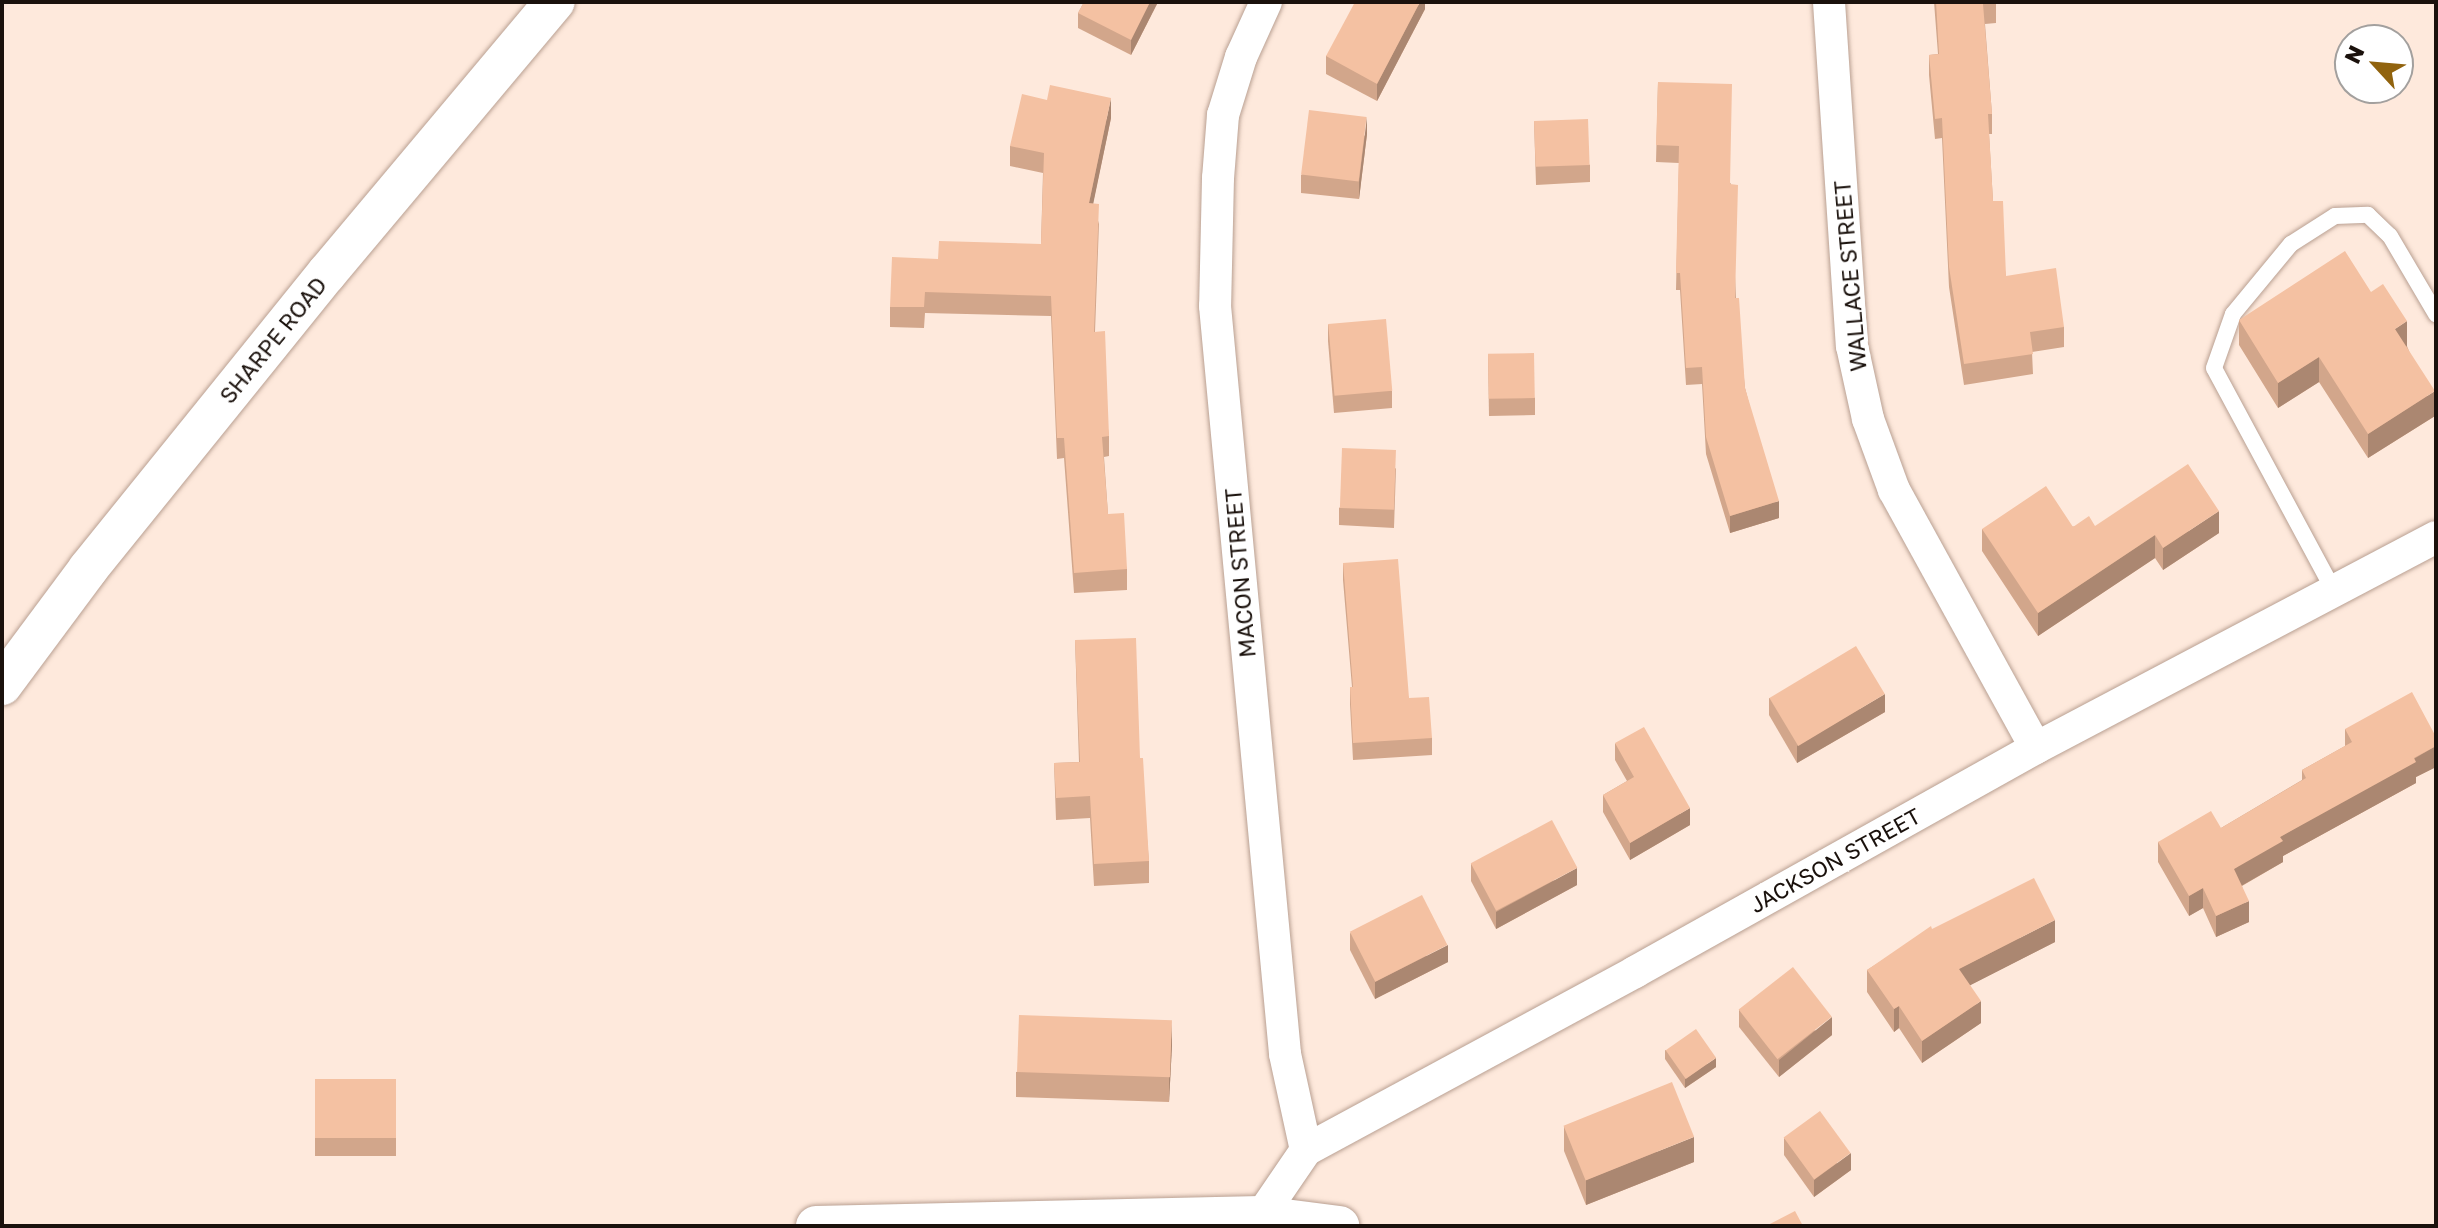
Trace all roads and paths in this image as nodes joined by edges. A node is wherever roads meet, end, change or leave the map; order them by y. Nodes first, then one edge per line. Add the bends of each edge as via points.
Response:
1 (554, 2) edge
2 (1266, 2) edge
3 (1829, 2) edge
4 (2436, 314) edge
5 (2436, 537) edge
6 (2334, 591) junction
7 (2, 685) edge
8 (2036, 748) junction
9 (1306, 1150) junction
10 (1261, 1216) junction
11 (816, 1226) edge
12 (1339, 1226) edge

1 - 7 street, SHARPE ROAD via 287,322
2 - 9 street, MACON STREET via 1223,115 1215,306 1285,1054
3 - 8 street, WALLACE STREET via 1852,346 1868,419 1894,490
4 - 6 lane via 2390,236 2368,215 2335,216 2291,244 2233,314 2214,368
5 - 6 street, JACKSON STREET
6 - 8 street, JACKSON STREET
8 - 9 street, JACKSON STREET
9 - 10 street, JACKSON STREET
10 - 11 street
10 - 12 street

